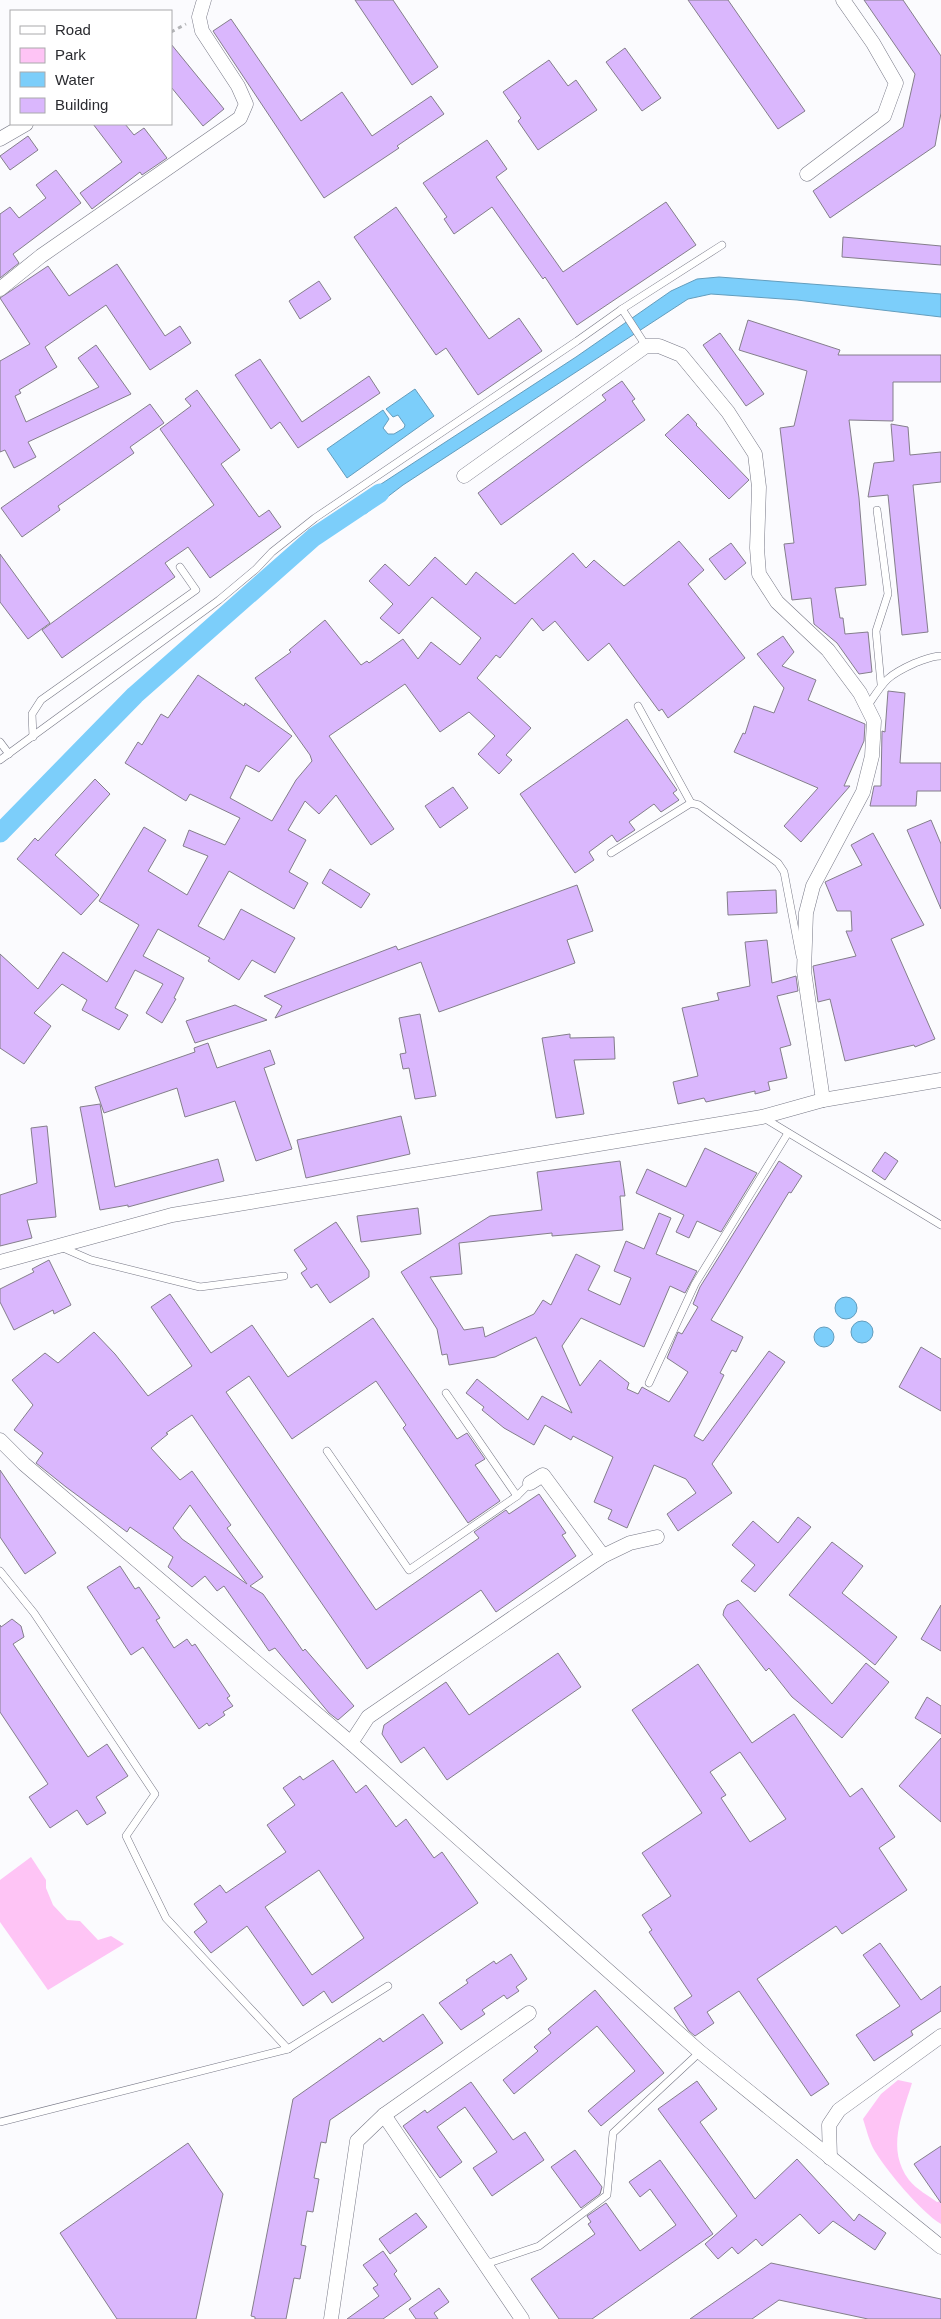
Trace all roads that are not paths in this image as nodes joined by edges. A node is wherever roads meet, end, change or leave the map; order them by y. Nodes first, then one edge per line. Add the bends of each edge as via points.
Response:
1 (204, 0) edge
2 (843, 0) edge
3 (24, 125) edge
4 (0, 139) edge
5 (807, 174) dead end
6 (722, 245) dead end
7 (0, 289) edge
8 (622, 309) junction
9 (643, 340) junction
10 (464, 476) dead end
11 (877, 510) dead end
12 (180, 566) dead end
13 (941, 650) edge
14 (932, 656) junction
15 (941, 656) edge
16 (881, 684) junction
17 (638, 706) dead end
18 (866, 707) junction
19 (34, 736) junction
20 (0, 742) edge
21 (9, 754) junction
22 (0, 760) edge
23 (691, 803) junction
24 (611, 853) dead end
25 (804, 971) junction
26 (941, 1080) edge
27 (824, 1100) junction
28 (762, 1117) junction
29 (788, 1133) junction
30 (941, 1225) edge
31 (56, 1245) junction
32 (0, 1262) edge
33 (284, 1276) dead end
34 (648, 1383) dead end
35 (446, 1393) dead end
36 (0, 1440) edge
37 (327, 1452) dead end
38 (530, 1483) joint
39 (517, 1496) junction
40 (657, 1537) dead end
41 (602, 1556) junction
42 (0, 1571) edge
43 (352, 1743) junction
44 (388, 1986) dead end
45 (529, 2013) dead end
46 (941, 2036) edge
47 (288, 2049) junction
48 (700, 2052) junction
49 (384, 2115) junction
50 (0, 2122) edge
51 (830, 2158) junction
52 (941, 2247) edge
53 (484, 2262) junction
54 (331, 2319) edge
55 (522, 2319) edge

1 - 7 street via 199,17 202,32 238,86 246,104 240,118 41,256
2 - 5 street via 896,83 884,116
3 - 4 street
6 - 8 lane
8 - 9 lane
8 - 19 lane via 315,518 219,600
9 - 10 street
9 - 18 street via 681,355 728,412 755,454 760,487 759,574 777,602 828,650
11 - 16 lane via 888,594 876,631
12 - 19 lane via 196,590 41,700 32,714
13 - 14 lane
14 - 15 lane
14 - 16 lane via 893,673
16 - 18 lane
17 - 23 lane
18 - 25 street via 874,721 872,756 863,792 813,886 806,913
19 - 21 lane
20 - 21 lane
21 - 22 lane
23 - 24 lane
23 - 25 lane via 778,863 784,872
25 - 27 street
26 - 27 street
27 - 28 street
28 - 29 lane
28 - 31 street via 172,1215
29 - 30 lane
29 - 34 lane via 695,1284
31 - 32 street
31 - 33 lane via 91,1260 200,1287
35 - 39 lane
36 - 43 street via 24,1464
37 - 39 lane via 409,1570
38 - 39 lane
38 - 41 street via 543,1475
40 - 41 street via 630,1543
41 - 43 street via 368,1717
42 - 47 lane via 34,1613 155,1794 126,1836 166,1918
43 - 48 street
44 - 47 lane
45 - 49 street
46 - 51 street via 839,2110 829,2125
47 - 50 lane
48 - 51 street
48 - 53 lane via 613,2133 607,2195 539,2246
49 - 53 street
49 - 54 street via 357,2141
51 - 52 street
53 - 55 street

